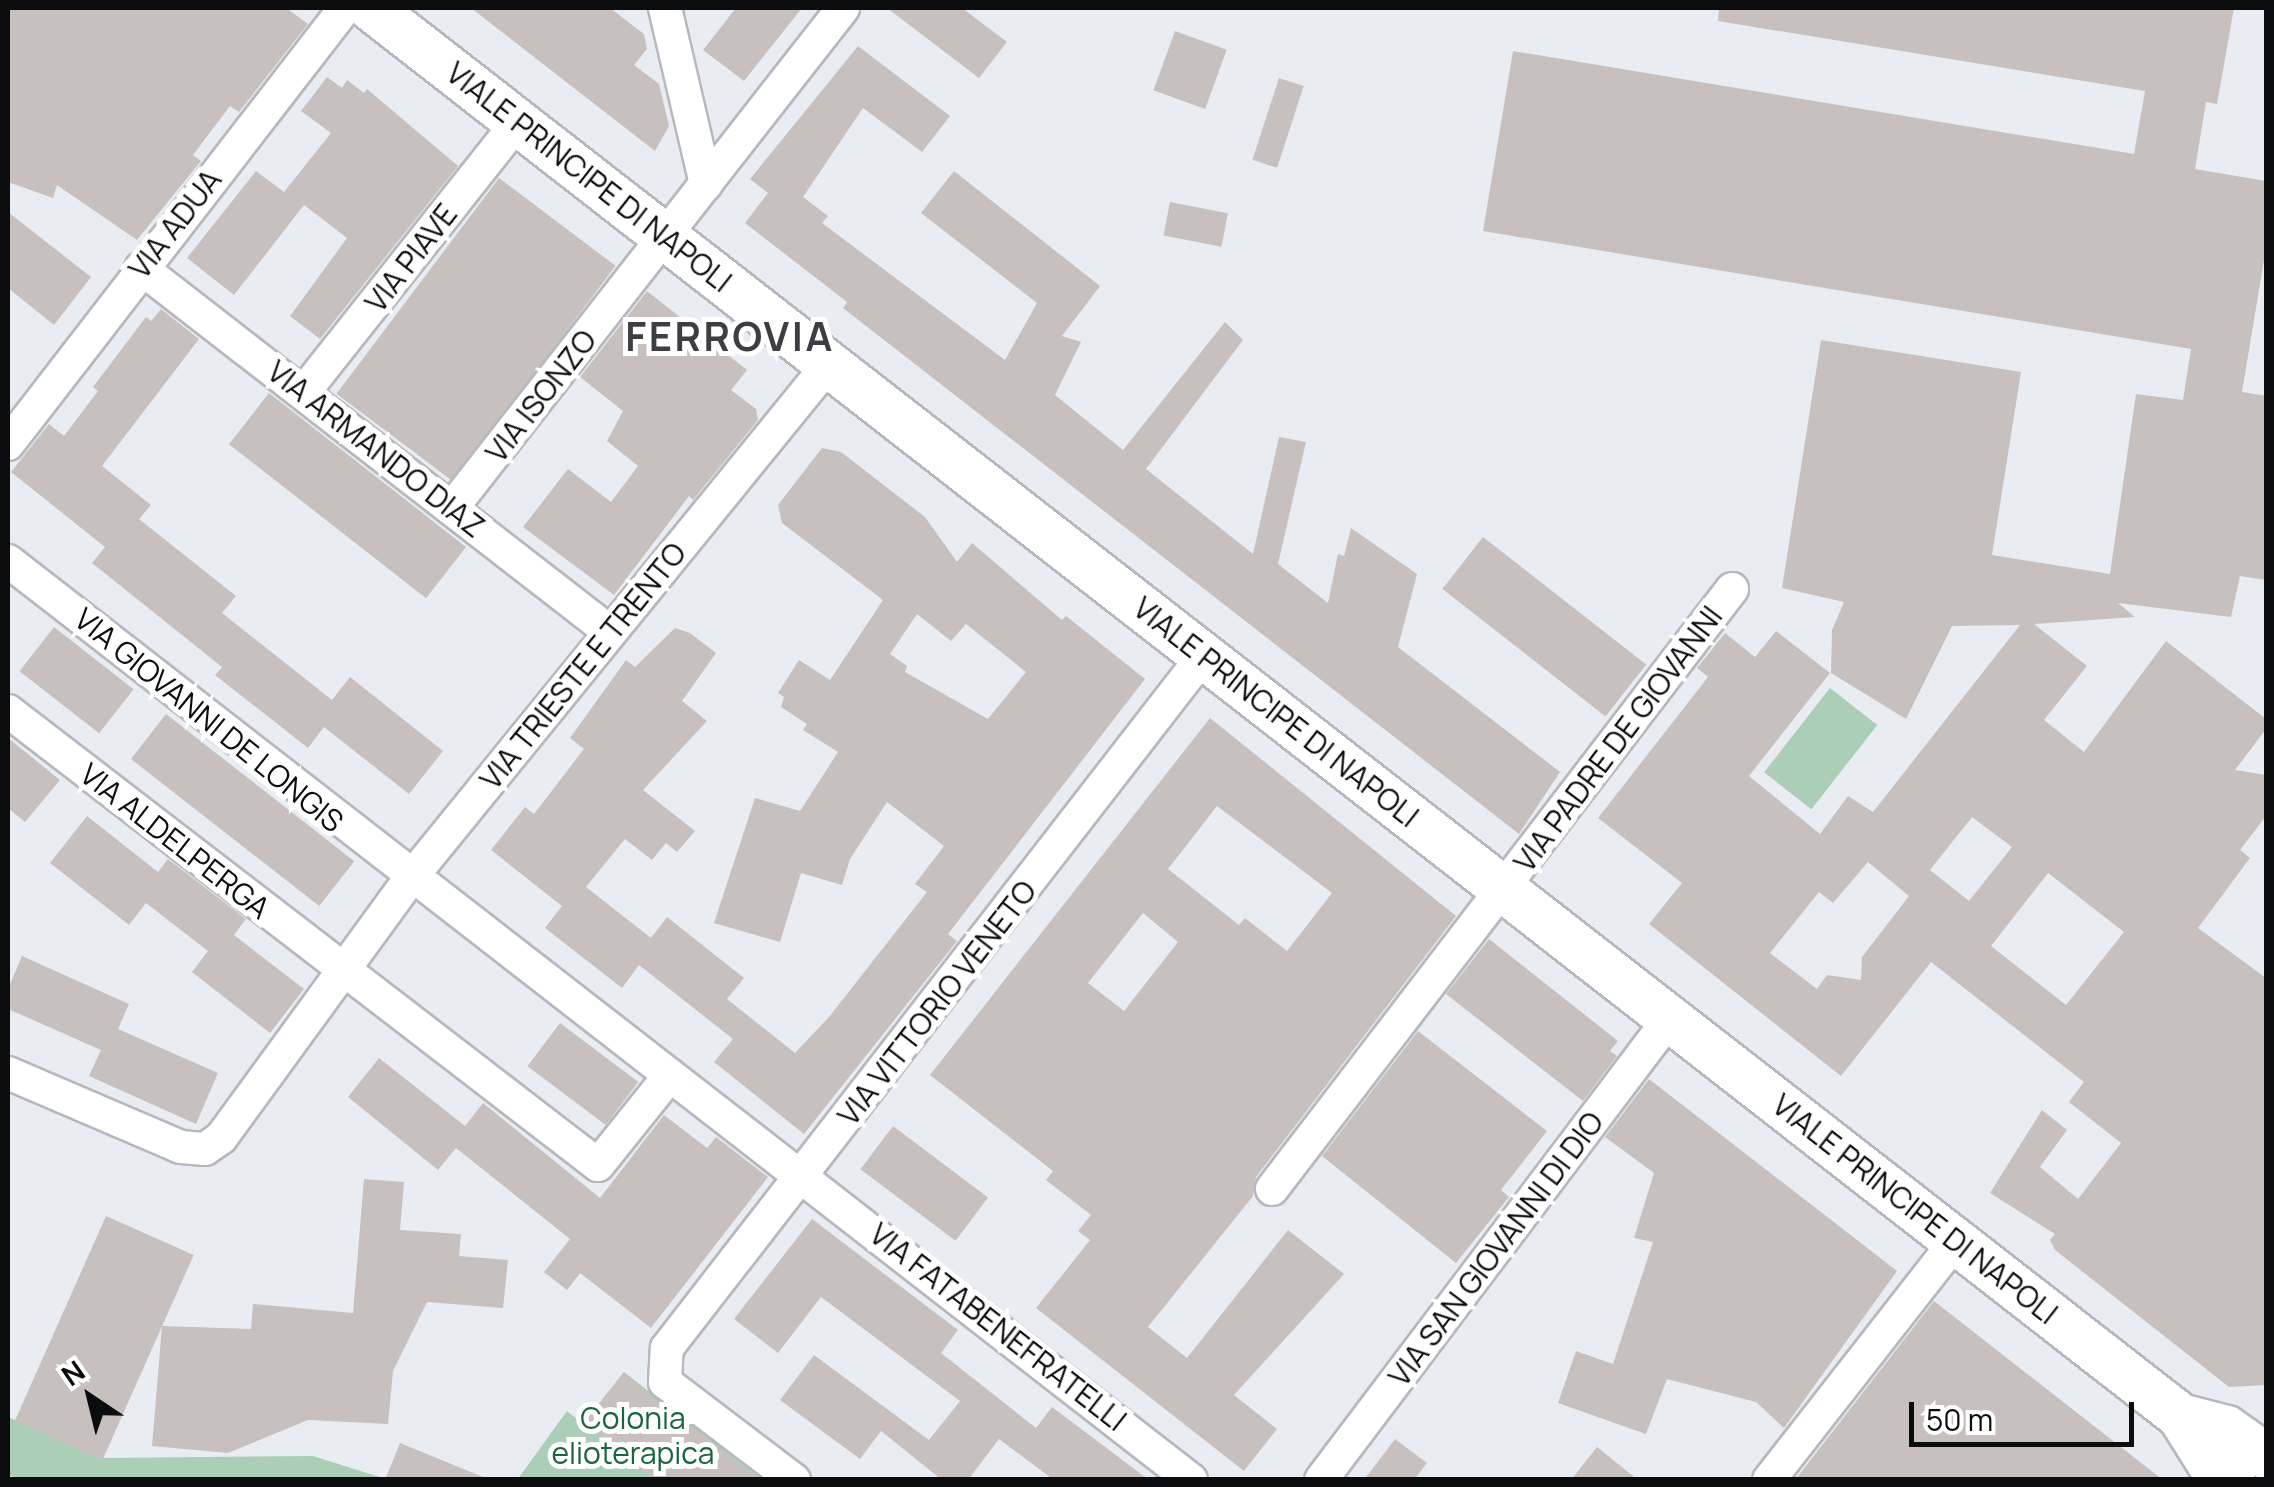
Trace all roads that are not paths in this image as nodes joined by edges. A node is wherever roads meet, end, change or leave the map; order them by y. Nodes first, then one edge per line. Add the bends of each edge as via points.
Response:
1 (345, 8) edge
2 (371, 8) edge
3 (665, 8) edge
4 (843, 8) edge
5 (518, 122) junction
6 (706, 184) junction
7 (666, 238) junction
8 (140, 268) junction
9 (829, 364) junction
10 (303, 394) junction
11 (8, 444) edge
12 (452, 508) junction
13 (8, 561) edge
14 (1732, 588) dead end
15 (610, 632) junction
16 (1204, 656) junction
17 (8, 711) edge
18 (410, 879) junction
19 (1504, 890) junction
20 (343, 972) junction
21 (1670, 1018) junction
22 (8, 1073) edge
23 (670, 1075) junction
24 (804, 1176) junction
25 (1272, 1190) dead end
26 (1956, 1241) junction
27 (2200, 1431) junction
28 (2266, 1456) edge
29 (794, 1480) edge
30 (1191, 1480) edge
31 (1322, 1480) edge
32 (1769, 1480) edge
33 (2232, 1480) edge

1 - 8 street, VIA ADUA
2 - 5 street, VIALE PRINCIPE DI NAPOLI
3 - 6 street
4 - 6 street, VIA ISONZO
5 - 7 street, VIALE PRINCIPE DI NAPOLI
5 - 10 street, VIA PIAVE
6 - 7 street, VIA ISONZO
7 - 9 street, VIALE PRINCIPE DI NAPOLI
7 - 12 street, VIA ISONZO
8 - 10 street, VIA ARMANDO DIAZ
8 - 11 street, VIA ADUA
9 - 15 street, VIA TRIESTE E TRENTO
9 - 16 street, VIALE PRINCIPE DI NAPOLI
10 - 12 street, VIA ARMANDO DIAZ
12 - 15 street, VIA ARMANDO DIAZ
13 - 18 street, VIA GIOVANNI DE LONGIS
14 - 19 street, VIA PADRE DE GIOVANNI
15 - 18 street, VIA TRIESTE E TRENTO
16 - 19 street, VIALE PRINCIPE DI NAPOLI
16 - 24 street, VIA VITTORIO VENETO
17 - 20 street, VIA ALDELPERGA
18 - 20 street, VIA TRIESTE E TRENTO
18 - 23 street, VIA GIOVANNI DE LONGIS
19 - 21 street, VIALE PRINCIPE DI NAPOLI
19 - 25 street, VIA PADRE DE GIOVANNI
20 - 22 street, VIA TRIESTE E TRENTO via 221,1138 205,1149 180,1147
20 - 23 street, VIA ALDELPERGA via 598,1164
21 - 26 street, VIALE PRINCIPE DI NAPOLI
21 - 31 street, VIA SAN GIOVANNI DI DIO
23 - 24 street, VIA FATABENEFRATELLI
24 - 29 street, VIA VITTORIO VENETO via 667,1348 665,1382
24 - 30 street, VIA FATABENEFRATELLI
26 - 27 street, VIALE PRINCIPE DI NAPOLI
26 - 32 street
27 - 28 street
27 - 33 street

